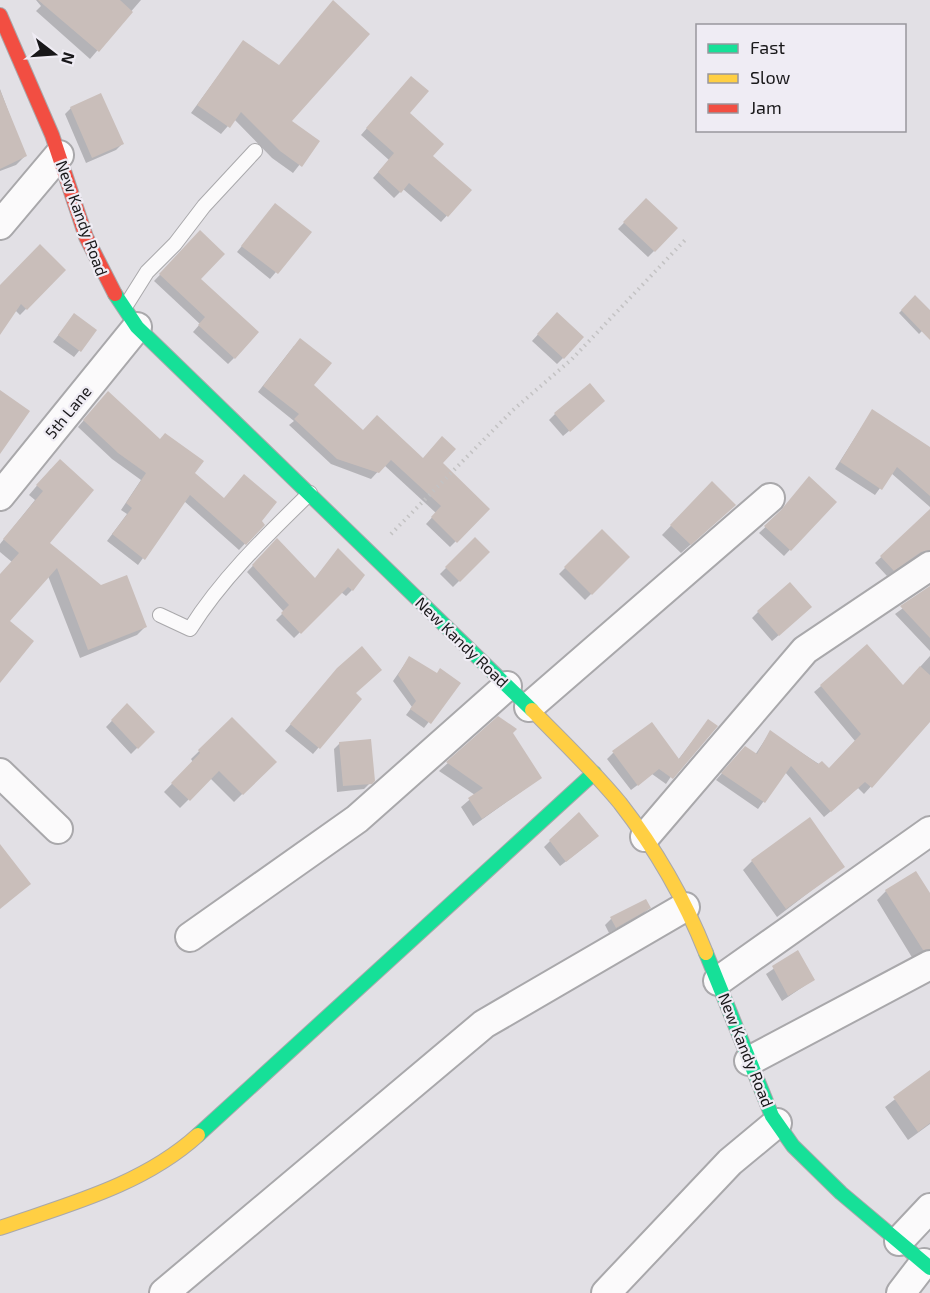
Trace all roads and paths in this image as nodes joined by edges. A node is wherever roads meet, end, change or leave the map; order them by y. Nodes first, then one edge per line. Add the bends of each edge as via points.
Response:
1 (0, 15) edge
2 (255, 151) dead end
3 (59, 155) junction
4 (0, 225) edge
5 (686, 239) dead end
6 (130, 318) junction
7 (310, 493) junction
8 (0, 496) edge
9 (770, 498) dead end
10 (372, 554) junction
11 (930, 566) edge
12 (160, 615) dead end
13 (507, 686) junction
14 (529, 707) junction
15 (0, 773) edge
16 (594, 773) junction
17 (58, 829) dead end
18 (930, 831) edge
19 (645, 837) junction
20 (685, 907) junction
21 (190, 937) dead end
22 (930, 965) edge
23 (718, 981) junction
24 (749, 1061) junction
25 (777, 1123) junction
26 (930, 1208) edge
27 (0, 1227) edge
28 (899, 1241) junction
29 (927, 1266) edge
30 (164, 1293) edge
31 (606, 1293) edge
32 (901, 1293) edge

1 - 3 main road, New Kandy Road
2 - 6 lane via 147,272
3 - 4 street
3 - 6 main road, New Kandy Road via 86,237 106,281
5 - 10 path via 572,359 513,410
6 - 7 main road, New Kandy Road
6 - 8 street, 5th Lane
7 - 10 main road, New Kandy Road
7 - 12 lane via 206,603 190,629
9 - 14 street
10 - 13 main road, New Kandy Road
11 - 19 street via 805,650
13 - 14 main road, New Kandy Road
13 - 21 street via 357,819
14 - 16 main road, New Kandy Road
15 - 17 street
16 - 19 main road, New Kandy Road
16 - 27 main road via 177,1154 128,1183
18 - 23 street
19 - 20 main road, New Kandy Road
20 - 23 main road, New Kandy Road
20 - 30 street via 483,1024
22 - 24 street
23 - 24 main road, New Kandy Road
24 - 25 main road, New Kandy Road
25 - 28 main road, New Kandy Road via 793,1146 833,1185
25 - 31 street via 730,1162
26 - 28 street
28 - 29 main road, New Kandy Road
29 - 32 street

